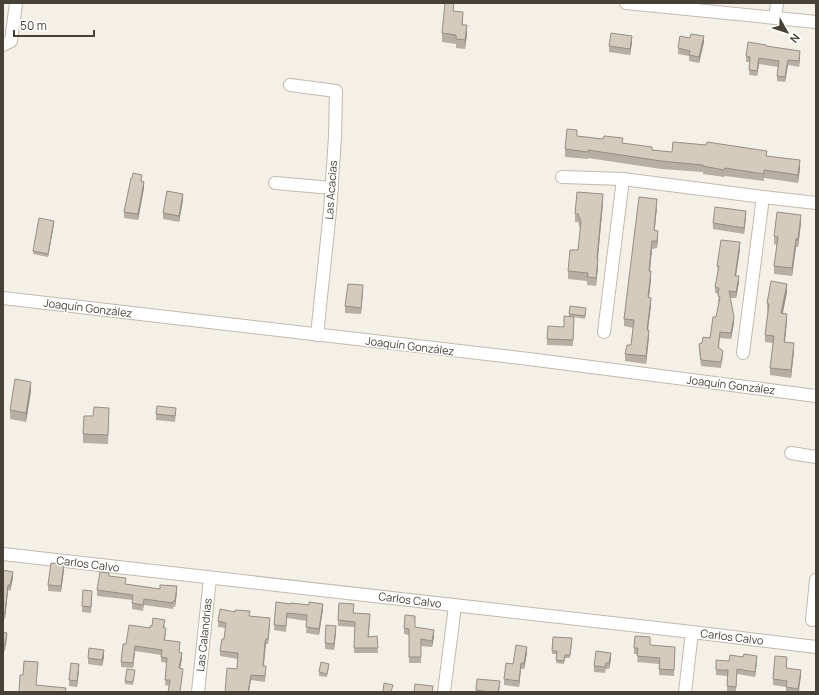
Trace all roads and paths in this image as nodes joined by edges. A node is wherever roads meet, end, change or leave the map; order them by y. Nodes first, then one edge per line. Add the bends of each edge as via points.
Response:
1 (16, 3) edge
2 (626, 3) edge
3 (777, 3) edge
4 (775, 18) junction
5 (816, 22) edge
6 (7, 43) edge
7 (290, 85) dead end
8 (562, 176) dead end
9 (622, 179) junction
10 (275, 183) dead end
11 (332, 188) junction
12 (762, 197) junction
13 (816, 202) edge
14 (3, 298) edge
15 (604, 332) dead end
16 (317, 335) junction
17 (743, 353) dead end
18 (816, 396) edge
19 (791, 453) dead end
20 (816, 457) edge
21 (3, 554) edge
22 (210, 578) junction
23 (816, 580) edge
24 (455, 606) junction
25 (812, 620) dead end
26 (692, 632) junction
27 (816, 647) edge
28 (198, 692) edge
29 (444, 692) edge
30 (685, 692) edge

1 - 6 street
2 - 4 street
3 - 4 street
4 - 5 street
7 - 11 street, Las Acacias via 336,91
8 - 9 street
9 - 12 street
9 - 15 street
10 - 11 street
11 - 16 street, Las Acacias
12 - 13 street
12 - 17 street
14 - 16 street, Joaquín González
16 - 18 street, Joaquín González
19 - 20 street
21 - 22 street, Carlos Calvo
22 - 24 street, Carlos Calvo
22 - 28 street, Las Calandrias
23 - 25 street
24 - 26 street, Carlos Calvo
24 - 29 street
26 - 27 street, Carlos Calvo
26 - 30 street

